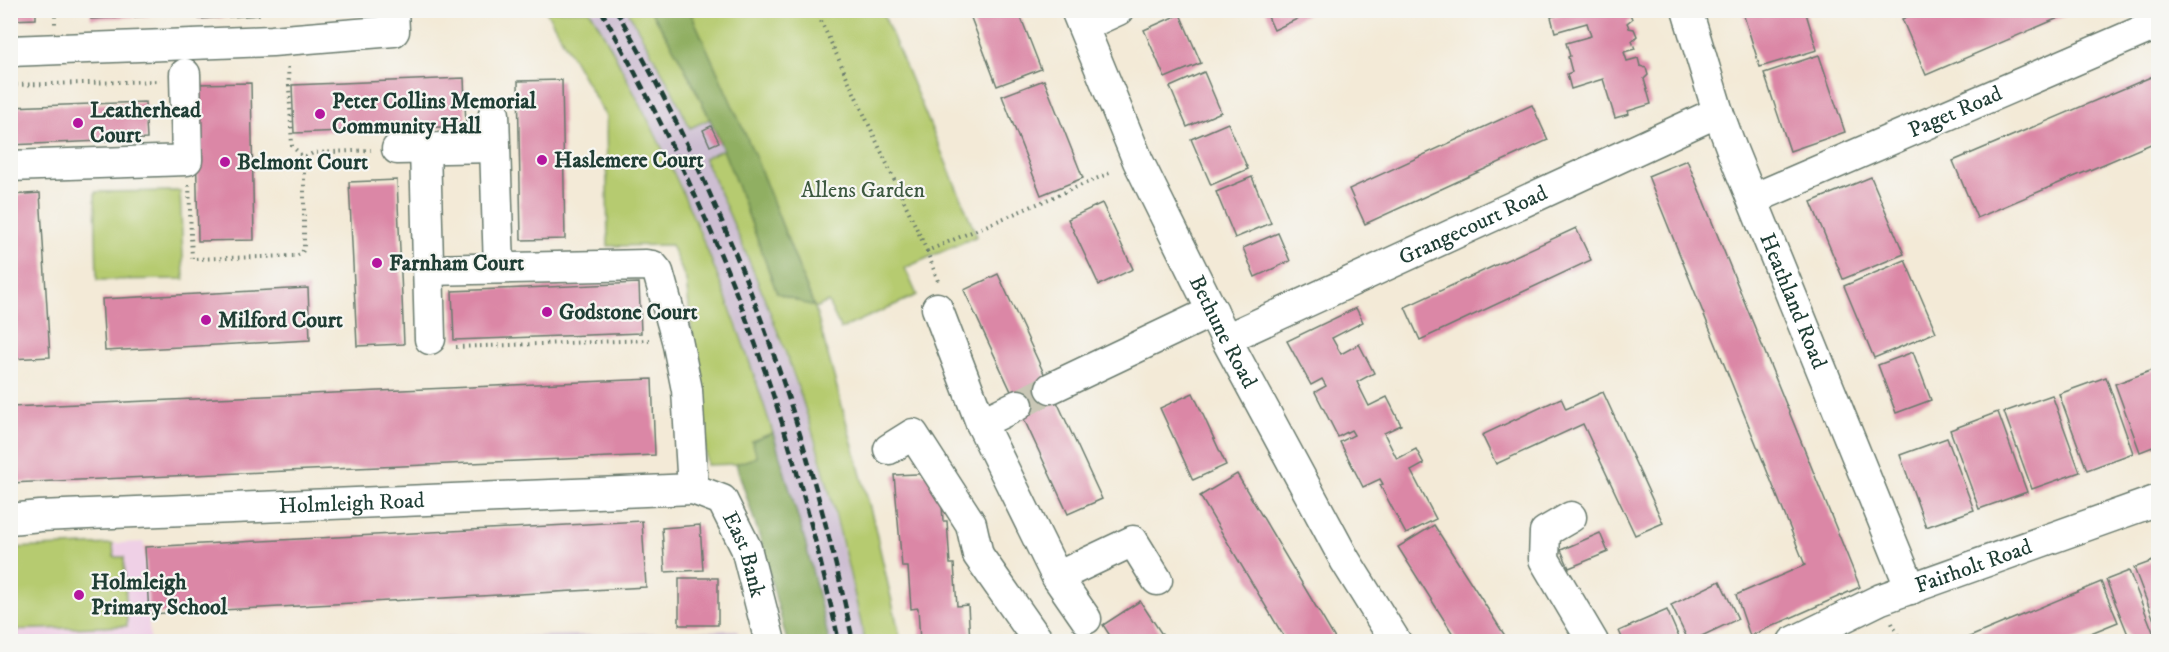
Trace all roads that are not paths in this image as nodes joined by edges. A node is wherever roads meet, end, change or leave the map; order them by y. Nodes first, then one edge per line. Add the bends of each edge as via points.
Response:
1 (393, 10) edge
2 (1118, 10) edge
3 (1687, 10) edge
4 (1079, 18) edge
5 (2158, 24) edge
6 (10, 51) edge
7 (185, 77) road end
8 (1718, 112) junction
9 (494, 114) dead end
10 (495, 147) junction
11 (10, 166) edge
12 (1753, 199) junction
13 (499, 268) junction
14 (429, 270) junction
15 (937, 308) dead end
16 (1213, 311) junction
17 (430, 339) road end
18 (1227, 339) junction
19 (1051, 388) tunnel mouth
20 (1017, 405) tunnel mouth
21 (981, 423) junction
22 (889, 449) dead end
23 (693, 489) junction
24 (2158, 500) edge
25 (1571, 517) dead end
26 (10, 519) edge
27 (1057, 577) junction
28 (1157, 580) dead end
29 (1911, 589) junction
30 (1086, 619) dead end
31 (770, 642) edge
32 (1039, 642) edge
33 (1396, 642) edge
34 (1593, 642) edge
35 (1793, 642) edge

1 - 6 street via 394,31 272,41
2 - 4 street
3 - 8 street, Heathland Road
4 - 16 street, Bethune Road via 1138,161
5 - 12 street, Paget Road
7 - 11 street via 187,166
8 - 12 street, Heathland Road
8 - 18 street, Grangecourt Road
9 - 10 street
10 - 13 street
10 - 14 street via 399,149
12 - 29 street, Heathland Road
13 - 14 street
13 - 23 street via 653,266 662,284 687,390
14 - 17 street
15 - 21 street
16 - 18 street, Bethune Road
16 - 19 street
18 - 33 street, Bethune Road via 1345,560
20 - 21 street
21 - 27 street
22 - 32 street via 913,434 971,524 978,555
23 - 26 street, Holmleigh Road
23 - 31 street, East Bank via 722,500 746,548
24 - 29 street, Fairholt Road
25 - 34 street via 1545,532 1544,559
27 - 28 street via 1133,541
27 - 30 street
29 - 35 street, Fairholt Road via 1881,599

